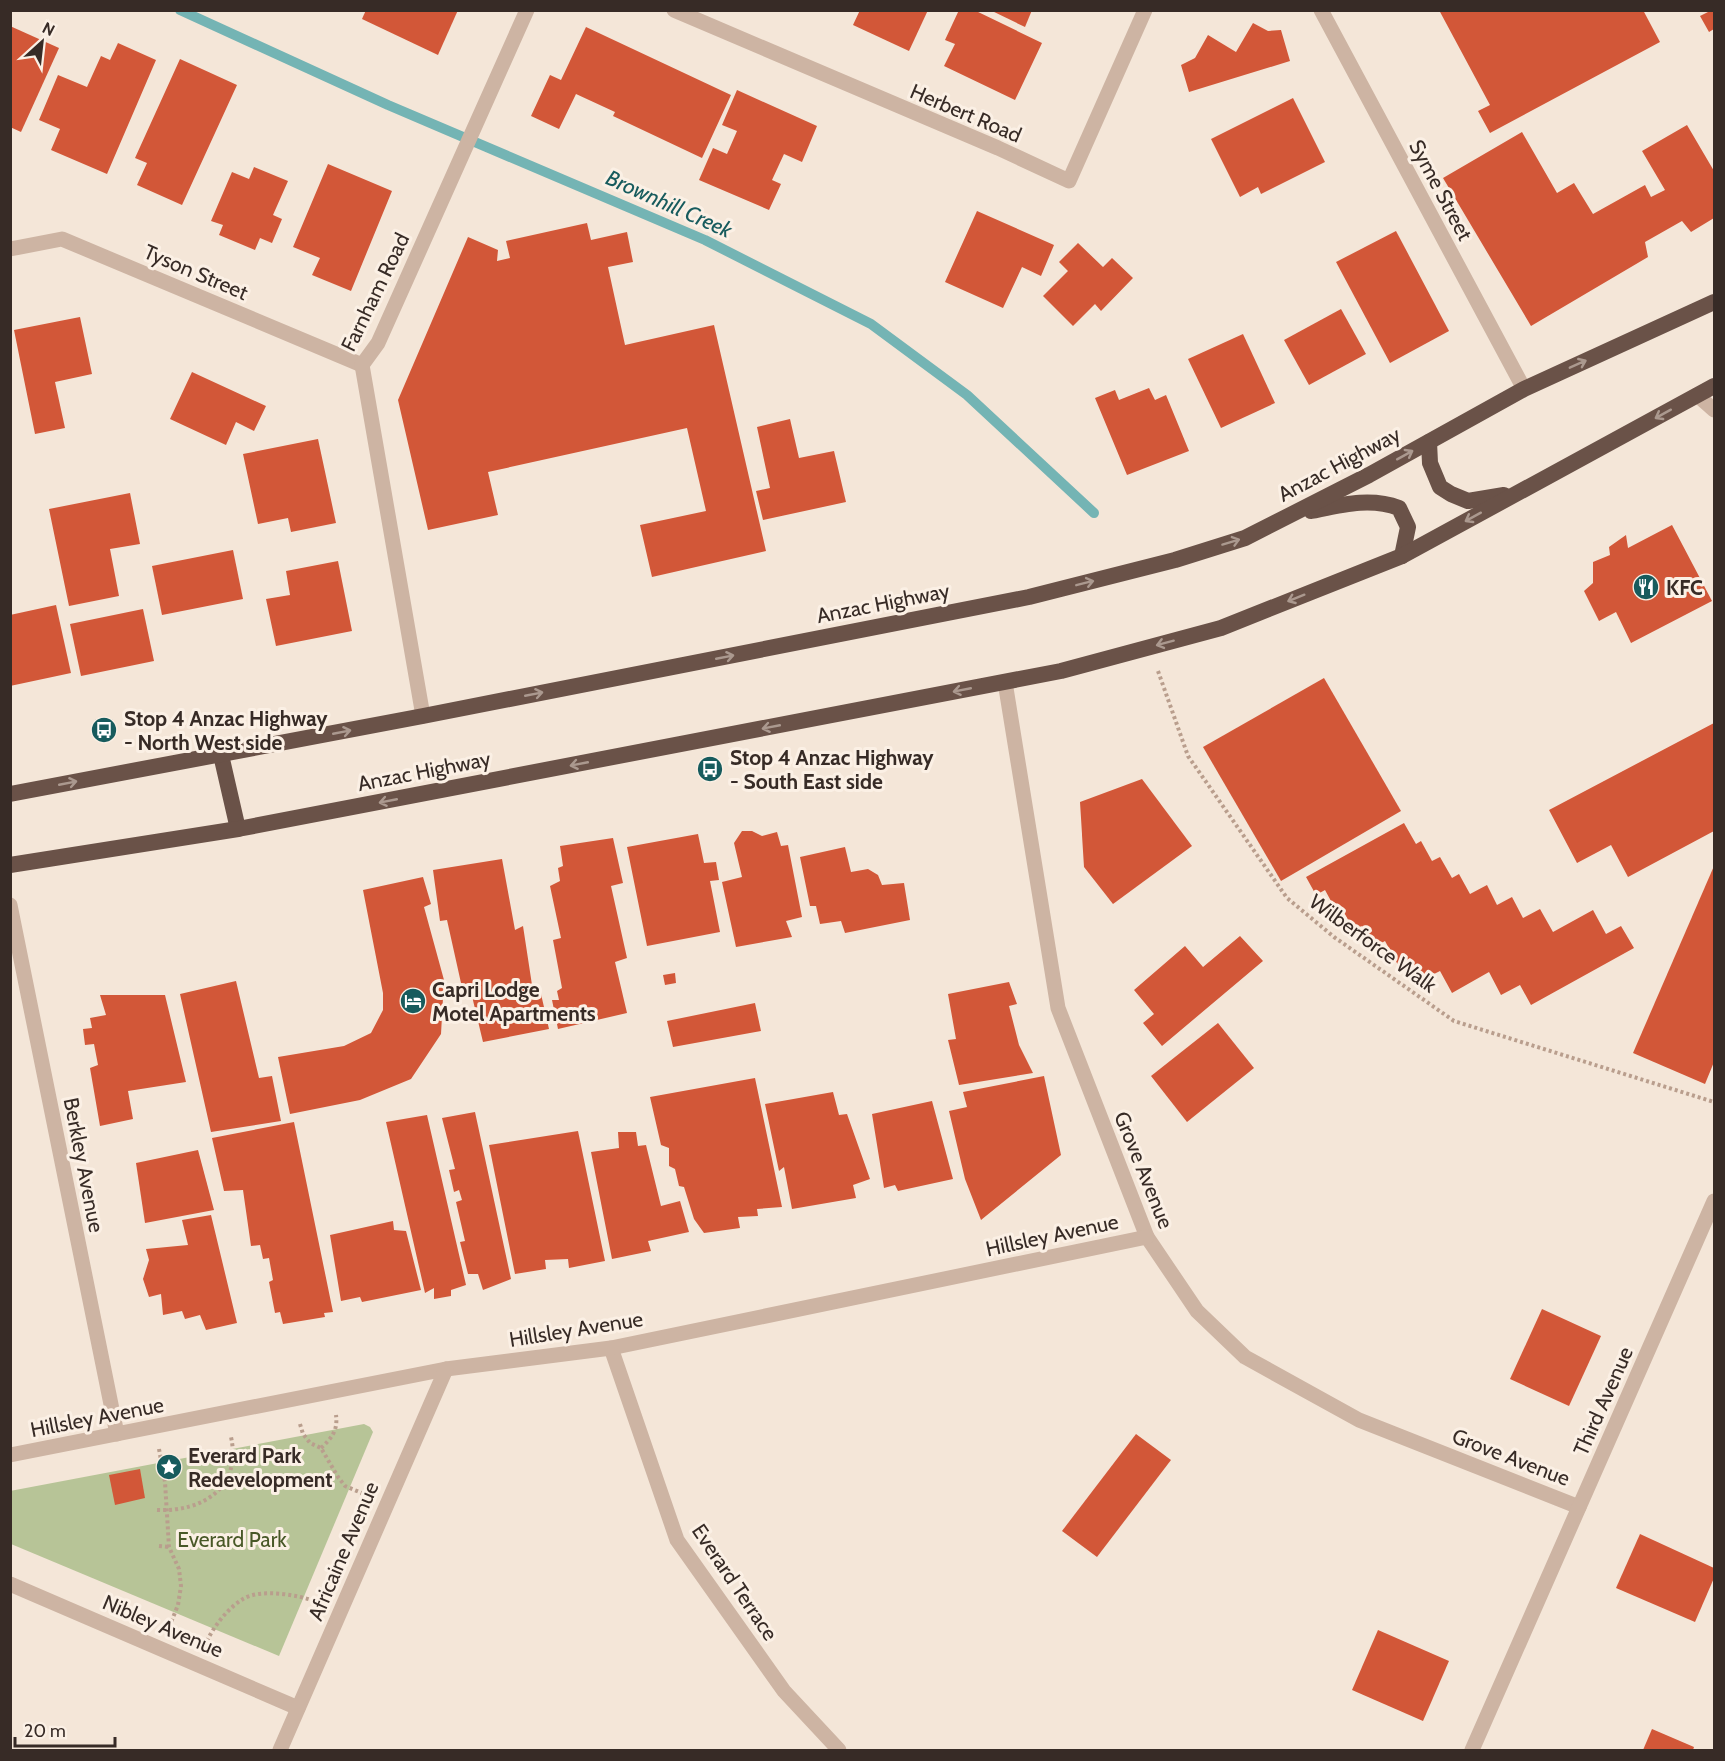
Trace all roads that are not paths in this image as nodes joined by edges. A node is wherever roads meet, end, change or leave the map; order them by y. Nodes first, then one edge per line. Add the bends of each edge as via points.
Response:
1 (527, 10) edge
2 (674, 10) edge
3 (1145, 10) edge
4 (1321, 10) edge
5 (10, 249) edge
6 (1714, 302) edge
7 (362, 365) junction
8 (1714, 386) edge
9 (1524, 389) junction
10 (1697, 395) junction
11 (1714, 410) edge
12 (1429, 442) junction
13 (1517, 493) junction
14 (1290, 515) junction
15 (1402, 556) junction
16 (1005, 682) junction
17 (423, 716) junction
18 (221, 754) junction
19 (10, 794) edge
20 (238, 830) junction
21 (10, 865) edge
22 (10, 904) edge
23 (1714, 1201) edge
24 (1147, 1237) junction
25 (611, 1348) junction
26 (446, 1369) junction
27 (117, 1434) junction
28 (10, 1455) edge
29 (1579, 1507) junction
30 (10, 1584) edge
31 (298, 1708) junction
32 (280, 1750) edge
33 (839, 1750) edge
34 (1472, 1750) edge

1 - 7 street, Farnham Road via 378,343
2 - 3 street, Herbert Road via 1069,181
4 - 9 street, Syme Street
5 - 7 street, Tyson Street via 62,239
9 -> 6 highway, Anzac Highway
7 - 17 street, Farnham Road
8 - 10 highway, Anzac Highway
9 - 12 highway, Anzac Highway
10 - 11 street
10 -> 13 highway, Anzac Highway
12 - 13 highway via 1434,477 1451,494 1468,501
14 -> 12 highway, Anzac Highway
13 -> 15 highway, Anzac Highway
14 - 15 highway via 1350,504 1383,503 1399,508 1408,527
17 -> 14 highway, Anzac Highway via 1029,597 1175,560 1235,541
15 -> 16 highway, Anzac Highway via 1221,628
16 -> 20 highway, Anzac Highway
16 - 24 street, Grove Avenue via 1058,1008
18 -> 17 highway, Anzac Highway
19 -> 18 highway, Anzac Highway
18 - 20 highway
20 - 21 highway, Anzac Highway
22 - 27 street, Berkley Avenue
23 - 29 street, Third Avenue
24 - 25 street, Hillsley Avenue
24 - 29 street, Grove Avenue via 1197,1311 1245,1357 1359,1420
25 - 26 street, Hillsley Avenue
25 - 33 street, Everard Terrace via 677,1540 784,1690
26 - 27 street, Hillsley Avenue
26 - 31 street, Africaine Avenue
27 - 28 street, Hillsley Avenue
29 - 34 street, Third Avenue
30 - 31 street, Nibley Avenue
31 - 32 street, Africaine Avenue

